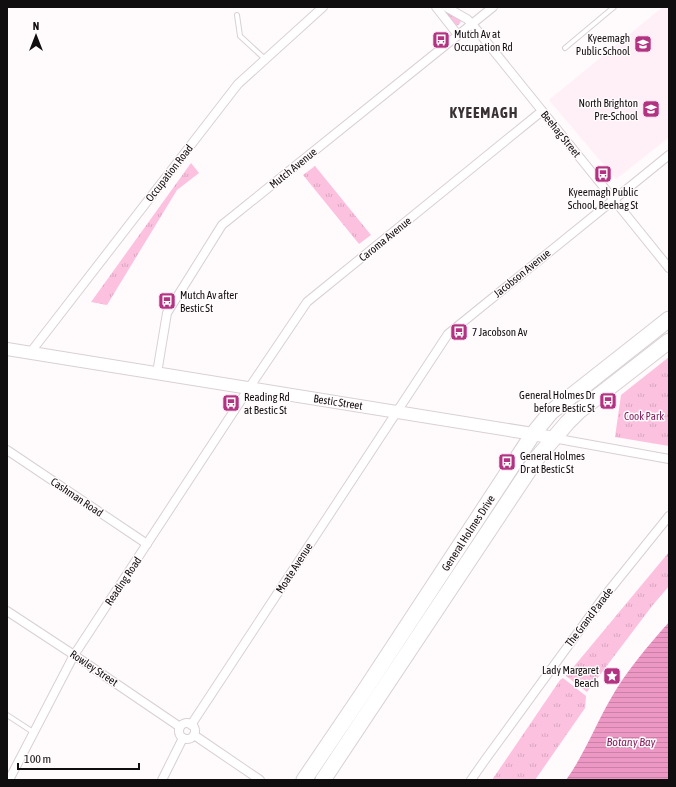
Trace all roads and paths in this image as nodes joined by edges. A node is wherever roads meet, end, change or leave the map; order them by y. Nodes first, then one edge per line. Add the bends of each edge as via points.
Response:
1 (323, 7) edge
2 (436, 7) edge
3 (446, 7) edge
4 (493, 7) edge
5 (614, 7) edge
6 (237, 14) dead end
7 (472, 24) junction
8 (458, 35) junction
9 (565, 48) dead end
10 (265, 60) junction
11 (542, 111) junction
12 (669, 155) edge
13 (614, 199) junction
14 (669, 268) edge
15 (669, 319) edge
16 (669, 341) edge
17 (7, 349) edge
18 (30, 353) junction
19 (157, 373) junction
20 (249, 388) junction
21 (397, 412) junction
22 (533, 434) junction
23 (553, 438) junction
24 (7, 450) edge
25 (669, 459) edge
26 (669, 516) edge
27 (147, 544) junction
28 (7, 612) edge
29 (74, 655) junction
30 (7, 715) edge
31 (191, 725) junction
32 (180, 727) junction
33 (34, 733) junction
34 (194, 735) junction
35 (183, 738) junction
36 (9, 780) edge
37 (162, 780) edge
38 (260, 780) edge
39 (304, 780) edge
40 (323, 780) edge
41 (471, 780) edge

1 - 10 street, Occupation Road
2 - 8 street
3 - 7 street, Beehag Street
4 - 7 street, Mutch Avenue
5 - 9 lane
6 - 10 lane via 240,36
7 - 8 street, Mutch Avenue
7 - 11 street, Beehag Street
8 - 19 street, Mutch Avenue via 222,225 167,313
10 - 18 street, Occupation Road via 238,84
11 - 13 street, Beehag Street
11 - 20 street, Caroma Avenue via 310,300
12 - 13 street, Jacobson Avenue
13 - 14 street, Beehag Street
13 - 21 street, Jacobson Avenue via 453,329
15 - 22 highway, General Holmes Drive via 551,412
16 - 23 highway, General Holmes Drive via 579,411
17 - 18 main road, Bestic Street
18 - 19 main road, Bestic Street
19 - 20 main road, Bestic Street
20 - 21 main road, Bestic Street
20 - 27 street, Reading Road
21 - 22 main road, Bestic Street
21 - 31 street, Moate Avenue
22 - 23 main road, Bestic Street
22 - 39 highway, General Holmes Drive
23 - 25 street, Bestic Street
23 - 40 highway, General Holmes Drive via 531,466
24 - 27 street, Cashman Road
26 - 41 street, The Grand Parade via 584,623
27 - 29 street, Reading Road
28 - 29 street, Rowley Street
29 - 32 street, Rowley Street
29 - 33 street, Reading Road
30 - 33 lane
31 - 32 street via 186,723
31 - 34 street via 194,728
32 - 35 street
33 - 36 street, Reading Road
34 - 35 street via 189,739
34 - 38 street
35 - 37 street

